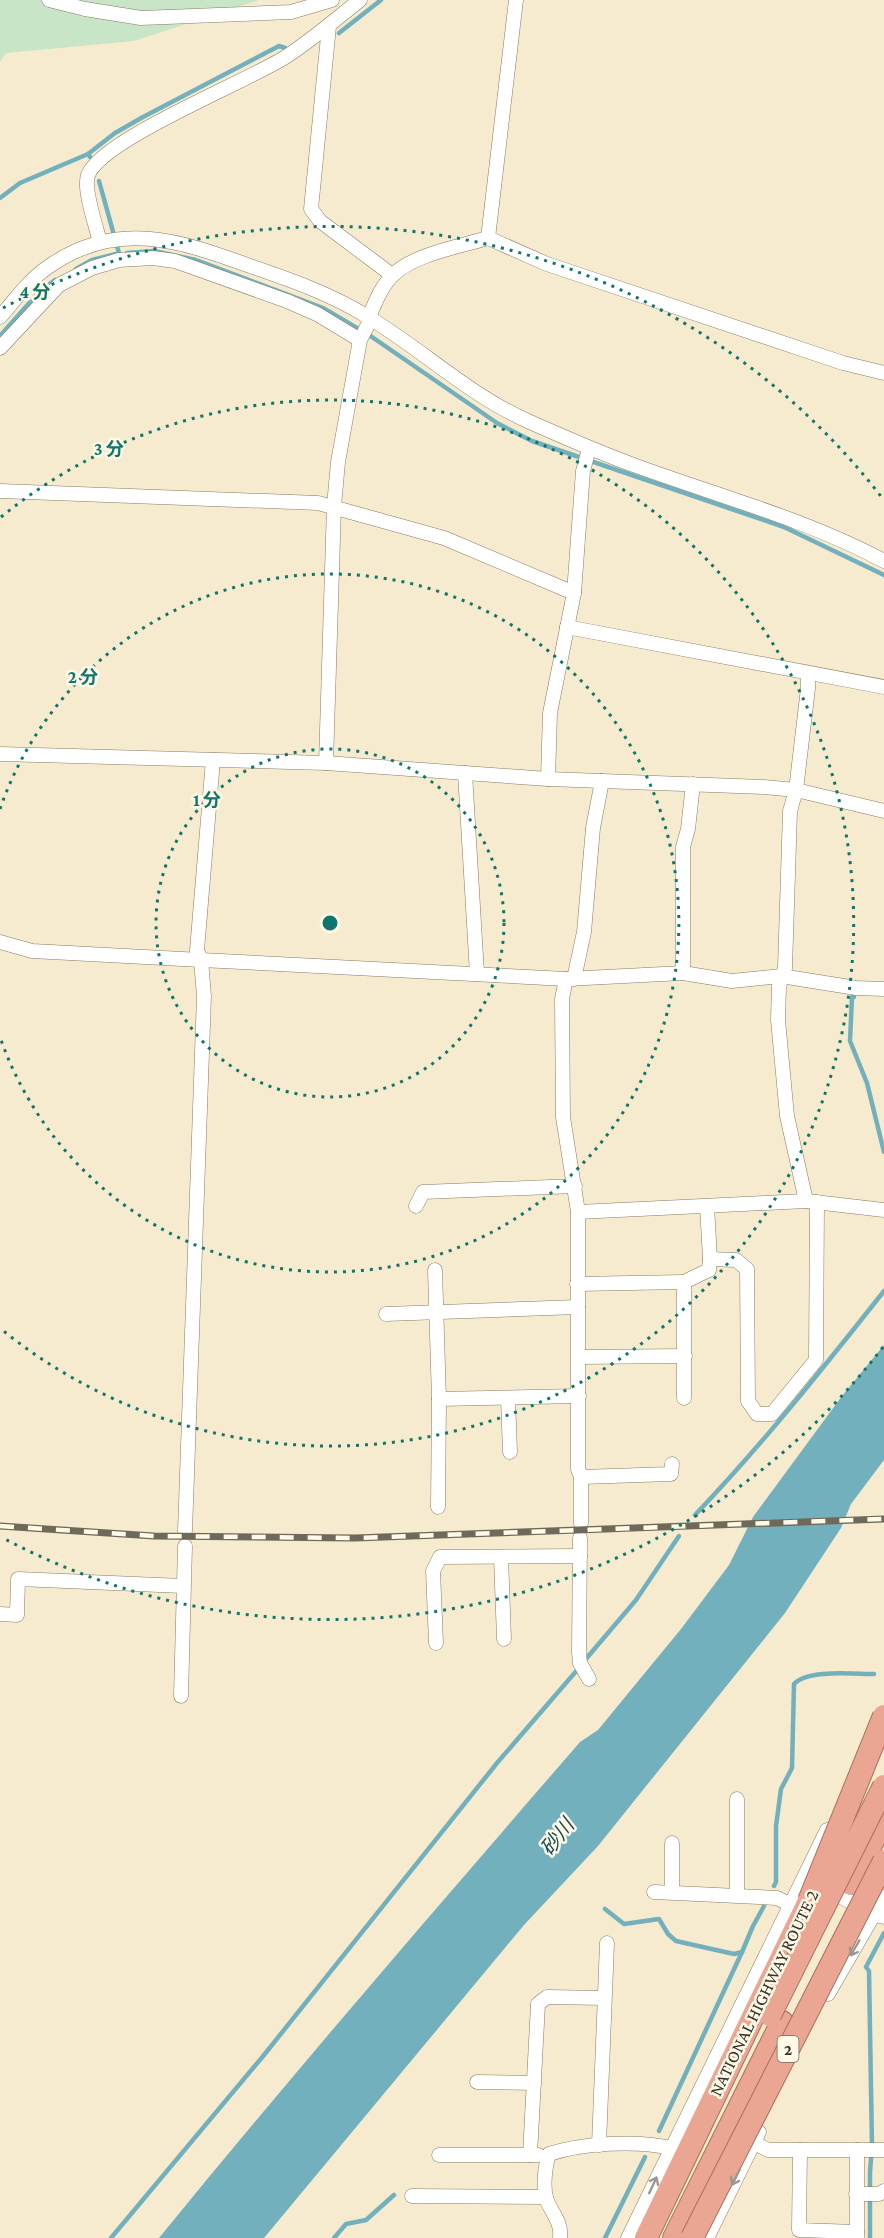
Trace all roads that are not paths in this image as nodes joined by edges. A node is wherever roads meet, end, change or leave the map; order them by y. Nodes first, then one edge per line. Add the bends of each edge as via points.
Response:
1 (49, 0) edge
2 (332, 0) edge
3 (338, 0) edge
4 (516, 0) edge
5 (355, 2) edge
6 (329, 26) junction
7 (488, 238) junction
8 (110, 241) junction
9 (392, 275) junction
10 (0, 318) edge
11 (366, 327) junction
12 (0, 348) edge
13 (884, 373) edge
14 (587, 455) junction
15 (0, 491) edge
16 (334, 506) junction
17 (884, 561) edge
18 (574, 593) junction
19 (567, 627) junction
20 (808, 674) junction
21 (884, 687) edge
22 (0, 754) edge
23 (213, 760) junction
24 (326, 763) junction
25 (465, 773) junction
26 (548, 779) junction
27 (602, 781) junction
28 (693, 784) junction
29 (796, 790) junction
30 (884, 811) edge
31 (0, 942) edge
32 (201, 960) junction
33 (683, 973) junction
34 (477, 975) junction
35 (782, 976) junction
36 (570, 979) junction
37 (884, 989) edge
38 (576, 1186) junction
39 (811, 1202) junction
40 (416, 1206) dead end
41 (707, 1206) junction
42 (884, 1210) edge
43 (578, 1212) junction
44 (710, 1259) junction
45 (435, 1270) dead end
46 (684, 1282) junction
47 (578, 1284) junction
48 (578, 1307) junction
49 (437, 1311) junction
50 (386, 1314) dead end
51 (579, 1356) junction
52 (685, 1356) junction
53 (579, 1396) junction
54 (508, 1398) junction
55 (684, 1398) dead end
56 (440, 1399) junction
57 (510, 1452) dead end
58 (672, 1464) dead end
59 (581, 1477) junction
60 (438, 1507) dead end
61 (581, 1523) dead end
62 (185, 1531) dead end
63 (580, 1538) dead end
64 (184, 1546) dead end
65 (580, 1556) junction
66 (501, 1557) junction
67 (183, 1586) junction
68 (0, 1614) edge
69 (504, 1639) dead end
70 (436, 1643) dead end
71 (589, 1679) dead end
72 (180, 1695) dead end
73 (884, 1702) edge
74 (884, 1716) edge
75 (875, 1749) edge
76 (884, 1786) edge
77 (737, 1799) dead end
78 (884, 1819) edge
79 (672, 1844) dead end
80 (884, 1861) edge
81 (804, 1877) junction
82 (654, 1892) dead end
83 (672, 1892) junction
84 (737, 1895) junction
85 (884, 1897) edge
86 (800, 1903) junction
87 (879, 1916) edge
88 (607, 1943) dead end
89 (604, 1998) junction
90 (776, 2019) junction
91 (477, 2082) dead end
92 (534, 2083) junction
93 (753, 2142) junction
94 (599, 2145) junction
95 (670, 2148) junction
96 (800, 2150) junction
97 (871, 2150) edge
98 (549, 2154) junction
99 (439, 2155) dead end
100 (530, 2155) junction
101 (884, 2191) edge
102 (856, 2194) junction
103 (412, 2196) dead end
104 (546, 2197) junction
105 (857, 2235) edge
106 (560, 2238) edge
107 (628, 2238) edge
108 (646, 2238) edge
109 (658, 2238) edge
110 (674, 2238) edge
111 (692, 2238) edge
112 (707, 2238) edge

1 - 2 street via 141,18 291,12
3 - 5 street
4 - 7 street
5 - 6 street
6 - 8 street via 286,57 121,142 97,162 88,175 87,186
6 - 9 street via 311,209 320,221
7 - 9 street via 422,258
7 - 13 street via 558,268 843,363
8 - 10 street via 64,257 46,268
8 - 11 street via 150,238 193,246 325,293
9 - 11 street via 380,292
11 - 12 street via 316,314 175,261 153,258 119,260 59,285
11 - 14 street via 508,413
11 - 16 street via 338,462
14 - 17 street via 776,514 849,542
14 - 18 street
15 - 16 street
16 - 18 street via 444,538
16 - 24 street
18 - 19 street
19 - 20 street
19 - 26 street via 550,713
20 - 21 street
20 - 29 street
22 - 23 street
23 - 24 street
23 - 32 street via 198,950
24 - 25 street
25 - 26 street
25 - 34 street
26 - 27 street
27 - 28 street
27 - 36 street via 593,828 584,932
28 - 29 street
28 - 33 street via 683,847
29 - 30 street
29 - 35 street via 790,811
31 - 32 street via 32,951
32 - 34 street
32 - 62 street via 204,996
33 - 35 street via 732,981
33 - 36 street
34 - 36 street
35 - 37 street
35 - 39 street via 778,1020 787,1116
36 - 38 street via 562,999 563,1117
38 - 40 street via 423,1192
38 - 43 street
39 - 41 street
39 - 42 street
39 - 44 street via 816,1360 772,1414 758,1414 748,1401 747,1269 735,1260
41 - 43 street
41 - 44 street
43 - 47 street
44 - 46 street via 709,1270
45 - 49 street
46 - 47 street
46 - 52 street
47 - 48 street
48 - 49 street
48 - 51 street
49 - 50 street
49 - 56 street
51 - 52 street
51 - 53 street
52 - 55 street
53 - 54 street
53 - 59 street
54 - 56 street
54 - 57 street
56 - 60 street
58 - 59 street via 671,1474
59 - 61 street
63 - 65 street
64 - 67 street
65 - 66 street
65 - 71 street via 579,1652
66 - 69 street
66 - 70 street via 440,1557 433,1571
67 - 68 street via 18,1580 17,1615
67 - 72 street
73 - 75 street
74 - 86 highway, bridge
75 - 81 street
75 - 86 highway, NATIONAL HIGHWAY ROUTE 2, bridge
76 - 90 highway, bridge
77 - 84 street
78 - 90 highway
79 - 83 street
80 - 111 highway, 2, bridge
81 - 86 street
81 - 87 street
82 - 83 street
83 - 84 street
84 - 86 street
85 - 87 street
86 - 95 street
86 - 108 highway, NATIONAL HIGHWAY ROUTE 2
87 -> 93 street via 834,1983
88 - 89 street
89 - 92 street via 547,1997 538,2004
89 - 94 street
90 - 109 highway
90 - 110 highway
91 - 92 street
92 - 100 street
93 - 96 street via 768,2150
93 -> 112 street
94 - 95 street via 656,2144
94 - 98 street
107 -> 95 street
96 - 97 street
96 - 105 street via 799,2230
97 - 102 street
98 - 100 street
98 - 104 street
99 - 100 street
101 - 102 street
102 - 105 street
103 - 104 street
104 - 106 street via 559,2222

